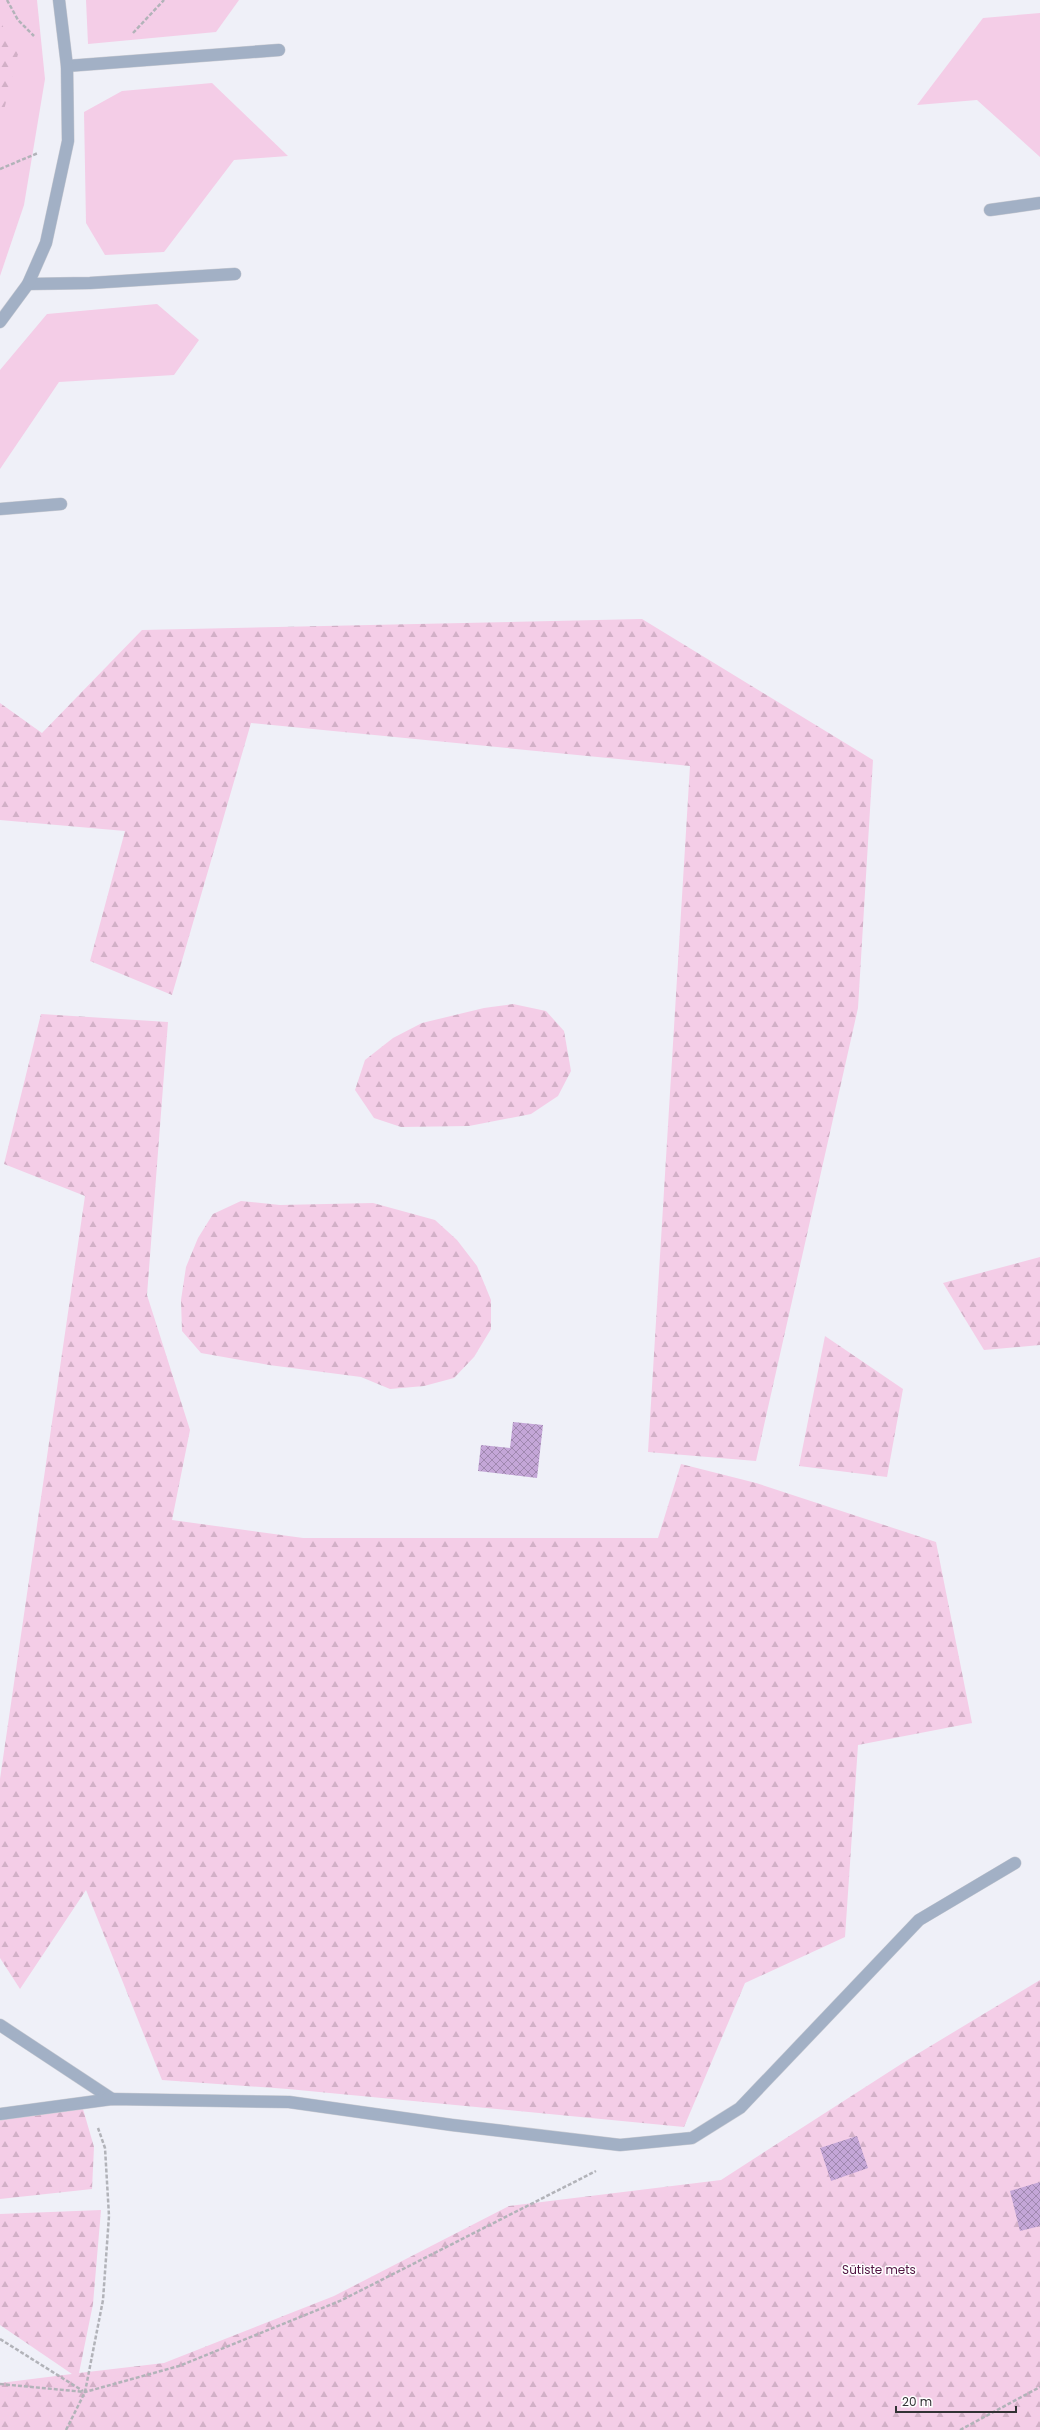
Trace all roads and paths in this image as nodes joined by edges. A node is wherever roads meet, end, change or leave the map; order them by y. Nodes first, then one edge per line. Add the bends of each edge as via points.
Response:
1 (59, 0) edge
2 (279, 50) dead end
3 (67, 66) junction
4 (68, 141) junction
5 (0, 169) edge
6 (1040, 203) edge
7 (990, 210) dead end
8 (235, 274) dead end
9 (28, 284) junction
10 (0, 322) edge
11 (61, 504) dead end
12 (0, 509) edge
13 (1015, 1863) dead end
14 (0, 2025) edge
15 (112, 2099) junction
16 (88, 2101) junction
17 (0, 2114) edge
18 (599, 2169) dead end
19 (0, 2339) edge
20 (0, 2384) edge
21 (1040, 2388) edge
22 (85, 2392) junction
23 (66, 2430) edge
24 (960, 2430) edge

1 - 3 street
2 - 3 street
3 - 4 street
4 - 5 path
4 - 9 street via 46,243
6 - 7 street
8 - 9 street
9 - 10 street
11 - 12 street
13 - 15 street via 919,1920 740,2108 692,2138 620,2145 290,2102
14 - 15 street
15 - 16 street
16 - 17 street
16 - 22 path via 105,2148 109,2216 103,2300
18 - 22 path via 342,2300 179,2366
19 - 22 path
20 - 22 path
21 - 24 path
22 - 23 path

